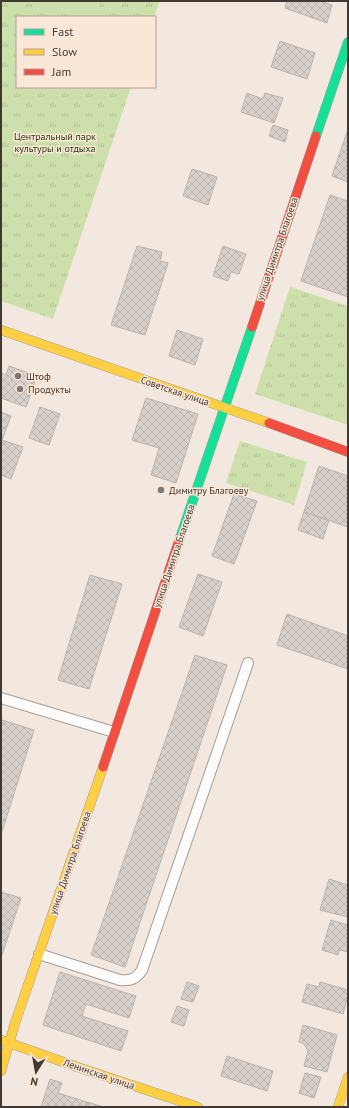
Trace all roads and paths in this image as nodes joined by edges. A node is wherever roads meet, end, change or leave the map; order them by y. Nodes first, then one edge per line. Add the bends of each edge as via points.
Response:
1 (348, 42) edge
2 (1, 330) edge
3 (224, 408) junction
4 (348, 452) edge
5 (248, 663) dead end
6 (1, 698) edge
7 (114, 732) junction
8 (39, 954) junction
9 (5, 1041) edge
10 (1, 1071) edge
11 (348, 1077) edge
12 (198, 1107) edge
13 (338, 1107) edge

1 - 3 street, улица Димитра Благоева
2 - 3 street, Советская улица
3 - 4 street, Советская улица
3 - 7 street, улица Димитра Благоева
5 - 8 lane via 142,970 137,978 129,981 120,980
6 - 7 lane
7 - 8 street, улица Димитра Благоева
8 - 9 street, улица Димитра Благоева
9 - 10 street, улица Димитра Благоева
9 - 12 street, Ленинская улица
11 - 13 street

